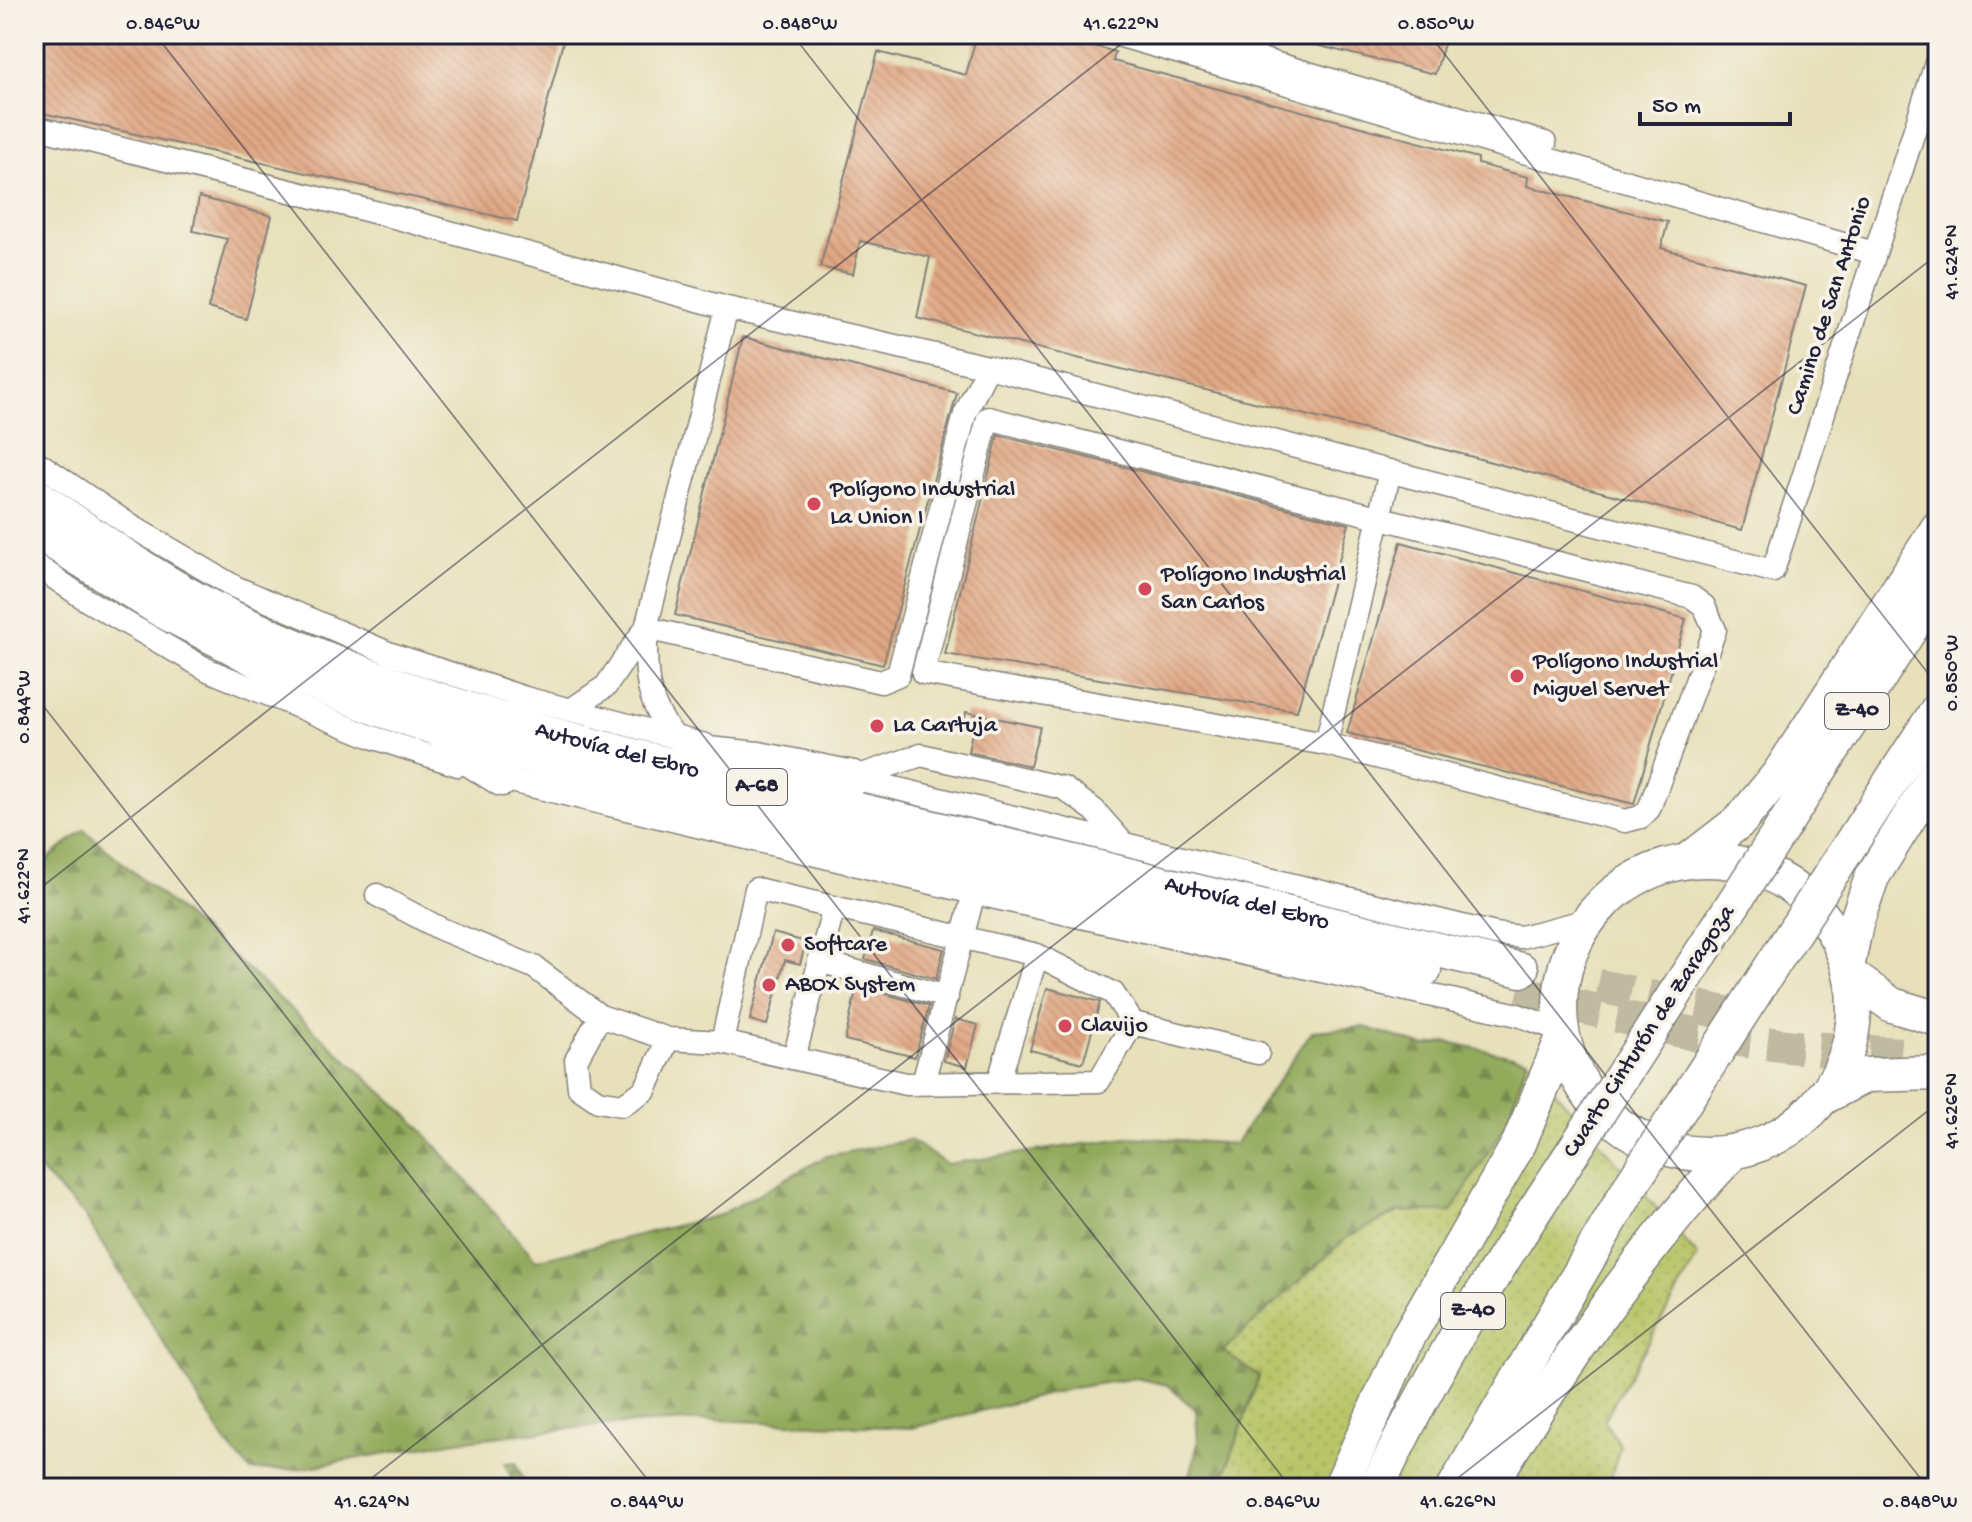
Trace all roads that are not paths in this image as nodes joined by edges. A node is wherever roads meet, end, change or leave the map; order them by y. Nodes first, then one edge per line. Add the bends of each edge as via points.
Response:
1 (1114, 34) edge
2 (1176, 34) edge
3 (1938, 57) edge
4 (34, 127) edge
5 (1836, 243) junction
6 (1874, 253) junction
7 (727, 308) junction
8 (988, 367) junction
9 (988, 418) junction
10 (34, 460) edge
11 (1390, 471) junction
12 (34, 494) edge
13 (1381, 519) junction
14 (1938, 528) edge
15 (34, 530) edge
16 (34, 564) edge
17 (1938, 586) edge
18 (646, 628) junction
19 (265, 664) junction
20 (572, 709) junction
21 (1938, 709) edge
22 (674, 736) junction
23 (583, 742) junction
24 (1326, 744) junction
25 (758, 759) junction
26 (1938, 771) edge
27 (853, 778) junction
28 (502, 779) junction
29 (1123, 843) junction
30 (1688, 861) junction
31 (974, 893) junction
32 (377, 895) dead end
33 (834, 907) junction
34 (1588, 920) junction
35 (963, 937) junction
36 (1037, 955) junction
37 (819, 961) junction
38 (1849, 969) junction
39 (947, 997) junction
40 (600, 1016) junction
41 (1938, 1019) edge
42 (1133, 1023) junction
43 (1561, 1035) junction
44 (1938, 1036) edge
45 (668, 1039) junction
46 (722, 1042) junction
47 (1258, 1053) dead end
48 (1938, 1054) edge
49 (794, 1058) junction
50 (1938, 1073) edge
51 (999, 1080) junction
52 (923, 1083) junction
53 (1822, 1098) junction
54 (1733, 1152) junction
55 (1340, 1488) edge
56 (1377, 1488) edge
57 (1454, 1488) edge
58 (1488, 1488) edge

1 - 5 street
2 - 5 street via 1798,218
3 - 6 street, Camino de San Antonio
4 - 7 street
5 - 6 street
6 - 11 street, Camino de San Antonio via 1773,571
7 - 8 street
7 - 18 street
8 - 9 street
8 - 11 street
8 - 18 street via 965,414 898,675 881,682
9 - 13 street
9 - 24 street via 923,673
10 - 20 street via 235,587 391,654
11 - 13 street
12 - 23 highway, Autovía del Ebro / A-68 via 226,615 385,682
13 - 24 street
13 - 24 street via 1692,597 1704,606 1715,630 1649,809 1633,821
14 - 30 highway via 1779,774 1741,820
15 - 19 highway, Autovía del Ebro / A-68 via 165,612
16 - 28 street via 208,670 372,737
17 - 56 highway, Cuarto Cinturón de Zaragoza / Z-40, bridge via 1522,1230 1413,1413
18 - 20 street via 606,686
18 - 22 street via 652,706
19 - 23 highway, Autovía del Ebro / A-68 via 510,752 796,826 1520,981
19 - 28 highway via 290,690 465,756
20 - 22 street
21 - 57 highway, Z-40, bridge via 1633,1182
22 - 25 street
23 - 25 highway
25 - 27 highway
26 - 38 highway via 1872,877 1856,923
27 - 29 street
27 - 29 street via 921,755 1045,783 1078,796
28 - 31 street
29 - 34 street via 1495,934 1521,937
30 - 34 highway via 1632,880
30 - 38 highway via 1738,863 1785,881 1822,915
31 - 35 street
31 - 43 street via 1518,1015
32 - 40 street via 441,929 534,967
33 - 35 street
33 - 37 street
33 - 46 street via 756,889
34 - 43 highway via 1564,971
35 - 36 street
35 - 39 street
36 - 42 street via 1113,993
36 - 51 street
37 - 39 street
37 - 49 street
38 - 41 highway via 1892,1005
38 - 53 highway via 1854,1002 1850,1040
39 - 52 street
40 - 45 street
40 - 45 street via 576,1060 579,1088 598,1101 622,1105 645,1090
42 - 47 street
42 - 51 street via 1099,1081
43 - 54 highway via 1583,1088 1623,1129 1676,1151
43 - 55 highway via 1519,1143 1408,1337
44 - 48 highway via 1901,1044
45 - 46 street
46 - 49 street
49 - 52 street via 906,1084
50 - 53 highway via 1866,1075
51 - 52 street
53 - 54 highway via 1782,1133
54 - 58 highway via 1691,1195 1610,1297

